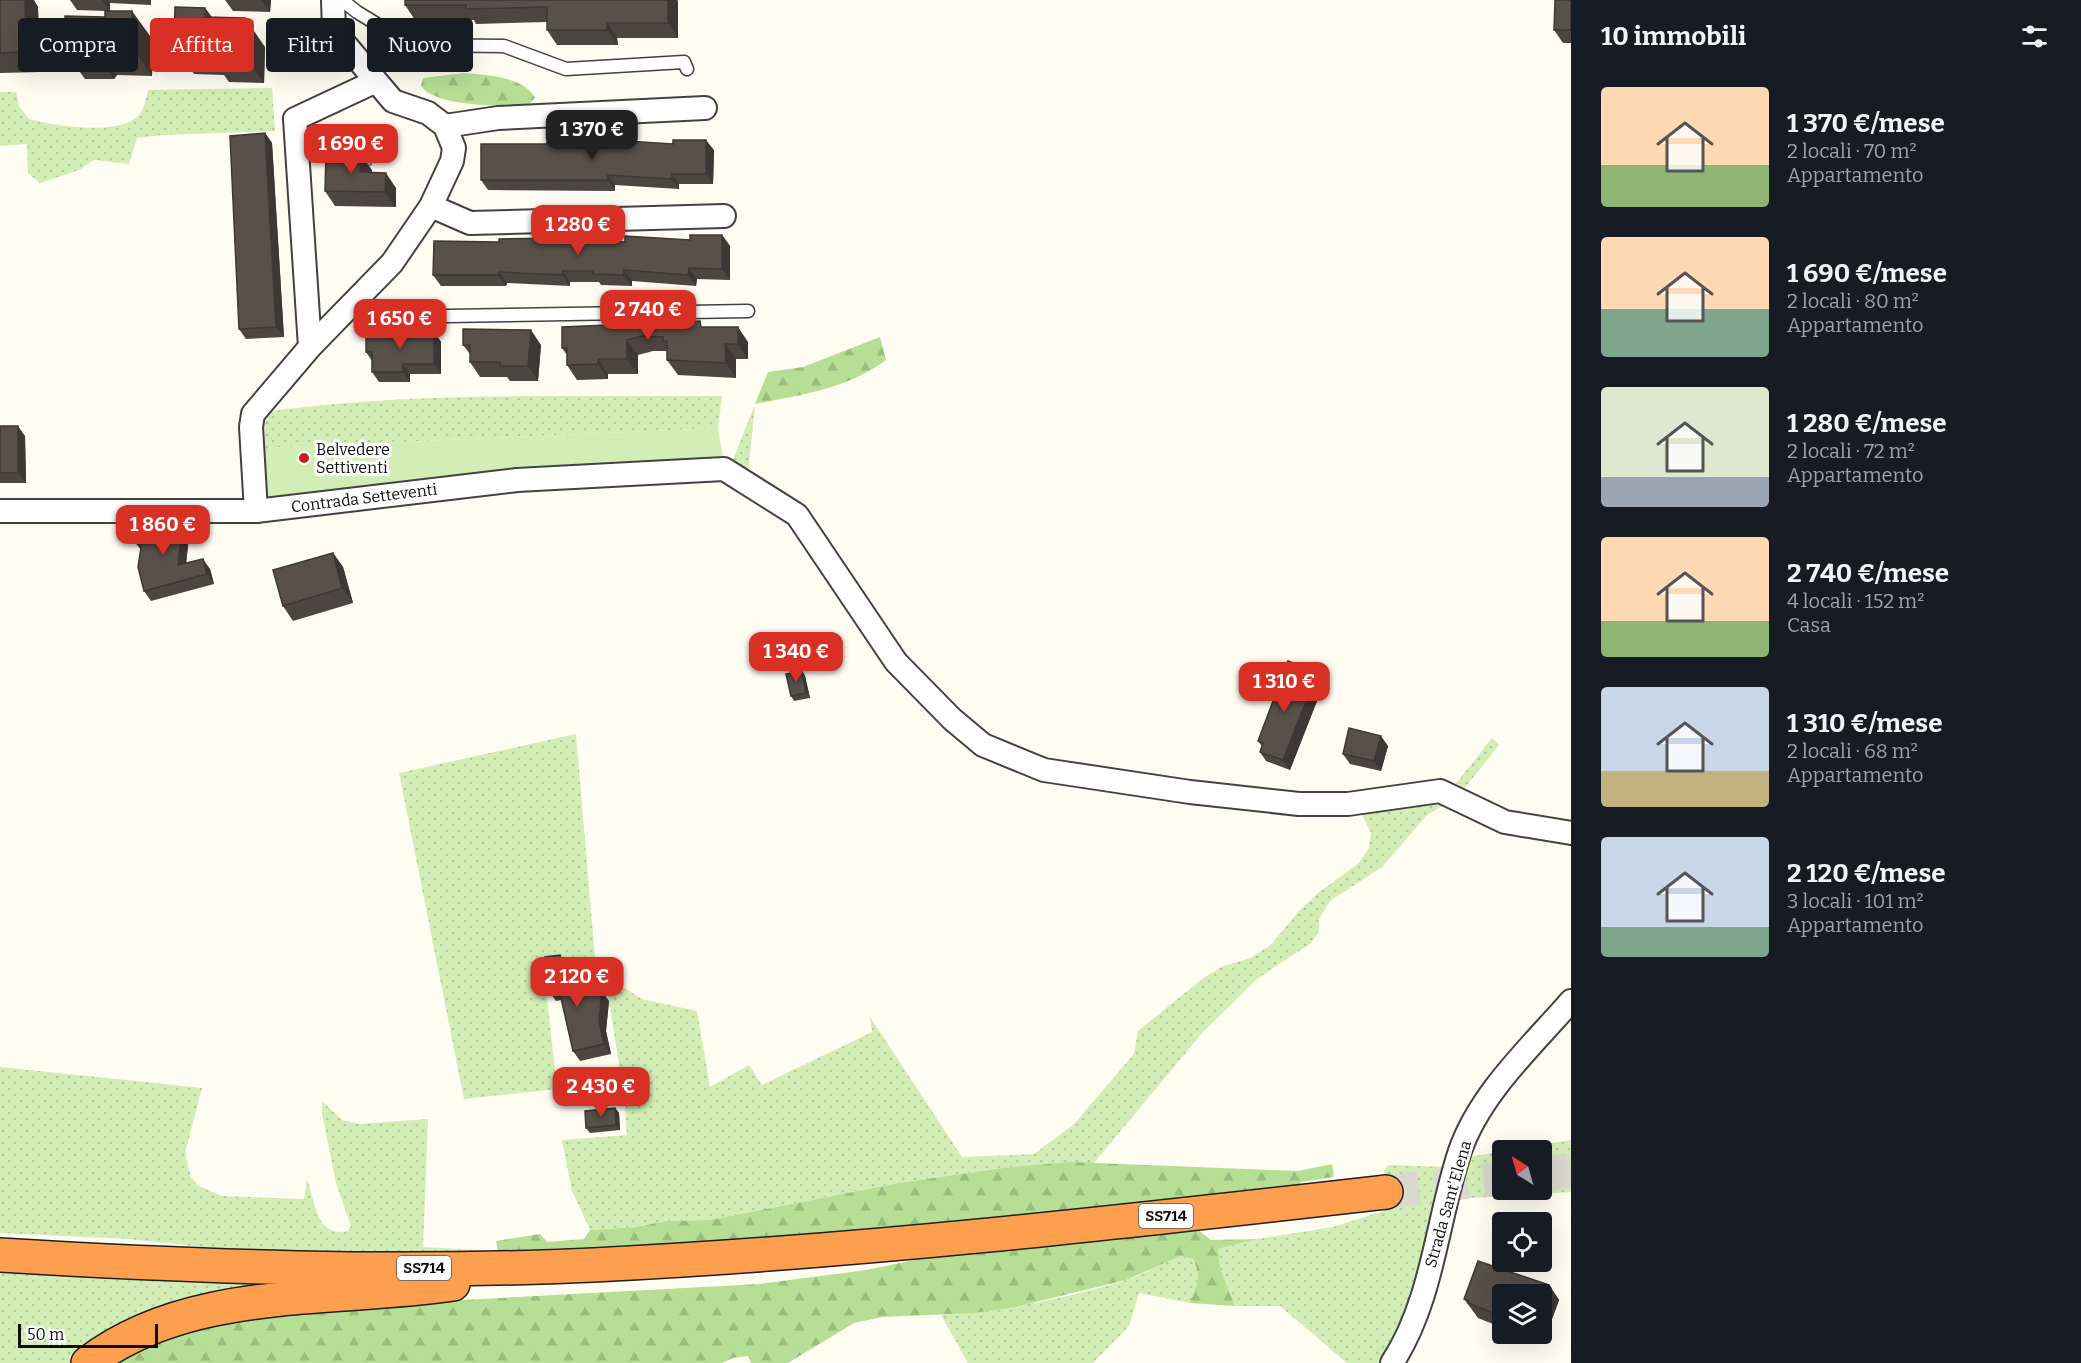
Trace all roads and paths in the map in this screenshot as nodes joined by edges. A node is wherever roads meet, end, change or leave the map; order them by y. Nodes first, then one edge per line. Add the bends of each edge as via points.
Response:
1 (333, 0) edge
2 (342, 0) edge
3 (334, 18) edge
4 (355, 58) edge
5 (687, 69) dead end
6 (374, 82) junction
7 (705, 108) dead end
8 (445, 126) junction
9 (431, 206) junction
10 (724, 216) dead end
11 (346, 310) junction
12 (748, 311) dead end
13 (310, 347) junction
14 (0, 511) edge
15 (256, 511) junction
16 (1571, 833) edge
17 (1571, 1001) edge
18 (1386, 1192) tunnel mouth
19 (0, 1255) edge
20 (590, 1265) junction
21 (88, 1363) edge
22 (1392, 1363) edge

1 - 3 street
2 - 5 lane via 411,45 504,46 566,69 684,62
4 - 6 street
6 - 8 street via 393,101 428,113
6 - 13 street via 295,119
7 - 8 street via 498,117
8 - 9 street via 454,148 452,161
9 - 10 street via 471,223
9 - 11 street via 392,263
11 - 12 lane via 384,317
11 - 13 street
13 - 15 street via 253,414
14 - 15 street, Contrada Setteventi
15 - 16 street, Contrada Setteventi via 517,480 724,469 797,515 896,662 983,745 1044,770 1299,804 1348,804 1440,791 1505,822
17 - 22 street, Strada Sant'Elena via 1500,1083 1461,1149 1420,1301
18 - 20 highway, SS714 via 946,1240
19 - 20 highway, SS714 via 299,1269
20 - 21 highway via 402,1292 219,1307 156,1325 116,1343

